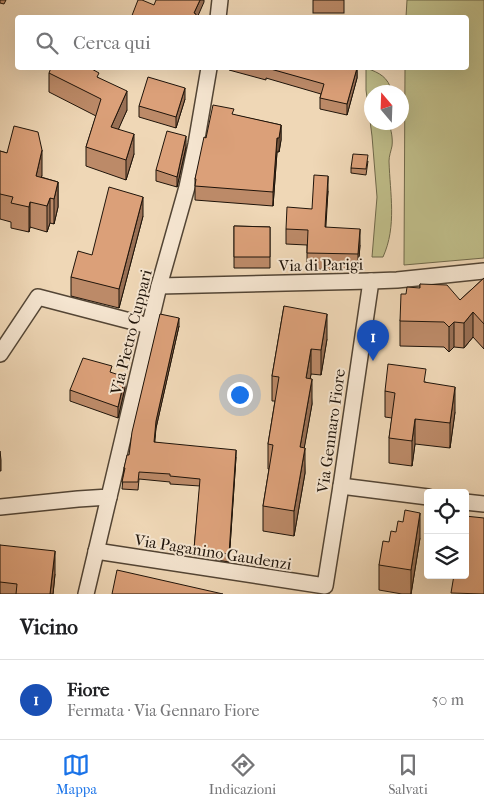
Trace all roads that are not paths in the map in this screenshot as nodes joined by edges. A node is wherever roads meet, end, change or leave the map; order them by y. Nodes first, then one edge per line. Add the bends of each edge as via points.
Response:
1 (220, 0) edge
2 (219, 15) edge
3 (209, 70) edge
4 (484, 271) edge
5 (371, 281) junction
6 (159, 286) junction
7 (150, 326) junction
8 (0, 354) edge
9 (341, 486) junction
10 (424, 496) edge
11 (109, 498) junction
12 (469, 502) edge
13 (484, 504) edge
14 (0, 507) edge
15 (96, 551) junction
16 (325, 586) joint
17 (86, 594) edge

1 - 2 street
3 - 6 street, Via Pietro Cuppari via 187,187
4 - 5 street, Via di Parigi
5 - 6 street, Via di Parigi
5 - 9 street, Via Gennaro Fiore
6 - 7 street, Via Pietro Cuppari
7 - 8 street via 38,297
7 - 11 street, Via Pietro Cuppari
9 - 10 street
9 - 16 street, Via Gennaro Fiore
11 - 14 street
11 - 15 street, Via Pietro Cuppari
12 - 13 street
15 - 16 street, Via Paganino Gaudenzi
15 - 17 street, Via Pietro Cuppari

